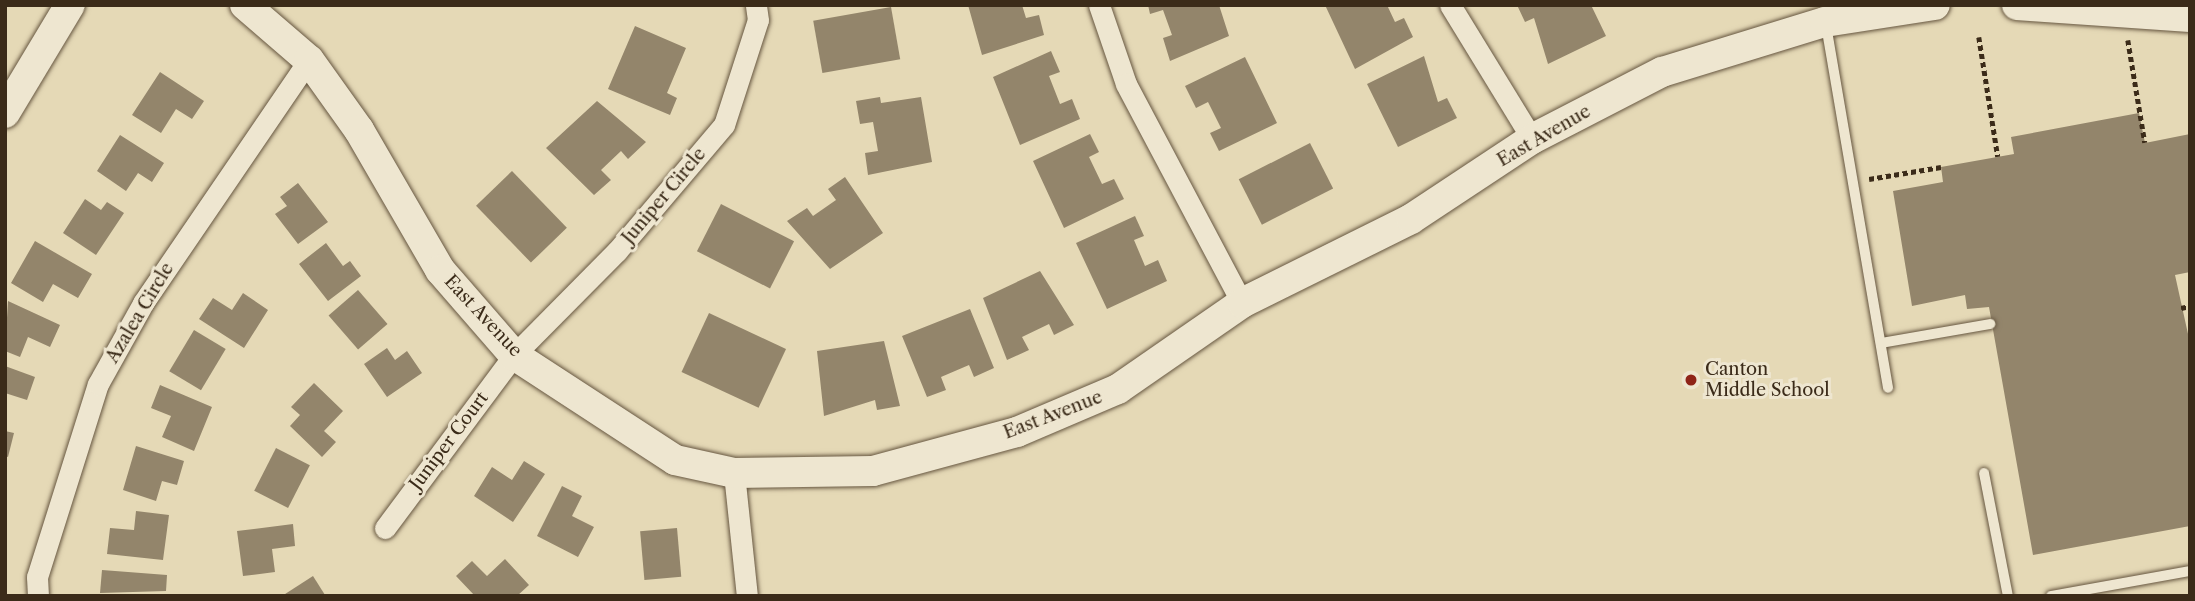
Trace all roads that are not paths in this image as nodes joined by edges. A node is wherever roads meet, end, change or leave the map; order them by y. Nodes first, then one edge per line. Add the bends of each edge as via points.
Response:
1 (69, 5) edge
2 (245, 5) edge
3 (756, 5) edge
4 (1099, 5) edge
5 (1450, 5) edge
6 (1935, 5) edge
7 (2017, 5) edge
8 (2171, 11) edge
9 (1824, 14) edge
10 (309, 60) junction
11 (5, 113) edge
12 (1532, 139) junction
13 (1242, 303) junction
14 (1990, 324) dead end
15 (1881, 343) junction
16 (514, 355) junction
17 (1888, 388) dead end
18 (734, 473) junction
19 (1984, 473) dead end
20 (385, 528) dead end
21 (2190, 571) edge
22 (38, 596) edge
23 (747, 596) edge
24 (2008, 596) edge
25 (2050, 596) edge

1 - 11 street
2 - 10 street, East Avenue
3 - 16 street, Juniper Circle via 755,32 724,125 617,251
4 - 13 street via 1126,84
5 - 12 street
6 - 9 street, East Avenue
7 - 8 street
9 - 12 street, East Avenue via 1662,72
9 - 15 lane
10 - 16 street, East Avenue via 359,130 440,270
10 - 22 street, Azalea Circle via 143,303 98,384 37,577
12 - 13 street, East Avenue via 1411,219
13 - 18 street, East Avenue via 1118,389 1017,432 873,471
14 - 15 lane
15 - 17 lane
16 - 18 street, East Avenue via 675,460
16 - 20 street, Juniper Court
18 - 23 street
19 - 24 lane
21 - 25 lane

